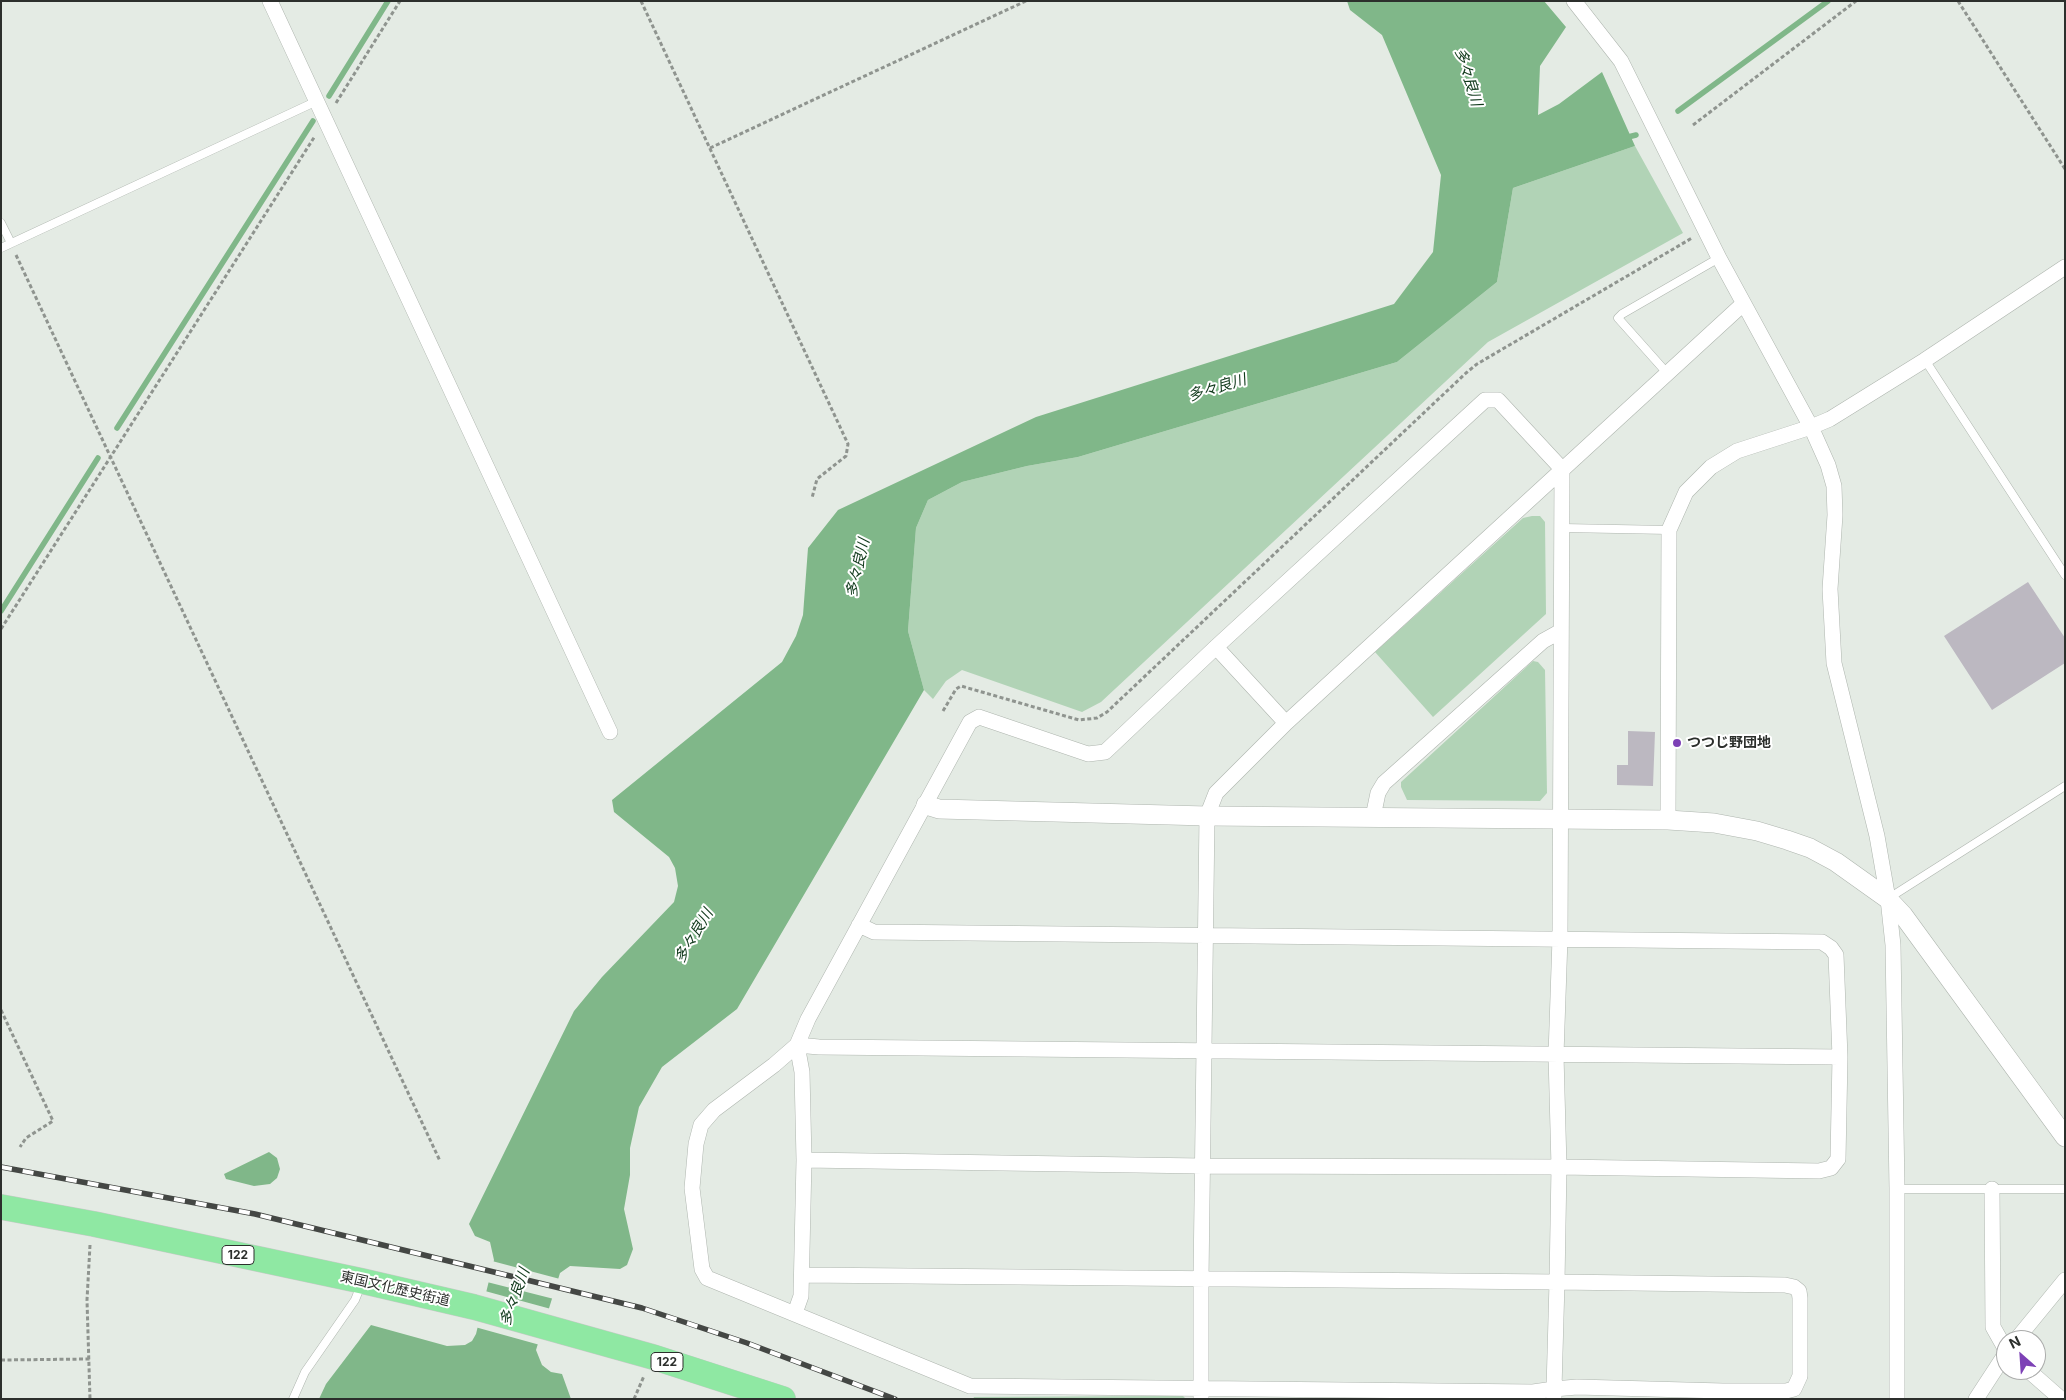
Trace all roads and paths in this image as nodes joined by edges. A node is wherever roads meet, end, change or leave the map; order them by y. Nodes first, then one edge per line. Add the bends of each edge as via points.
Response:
1 (270, 1) edge
2 (400, 1) edge
3 (641, 1) edge
4 (1026, 1) edge
5 (1574, 1) edge
6 (1856, 1) edge
7 (1958, 1) edge
8 (317, 101) junction
9 (326, 119) junction
10 (1693, 125) dead end
11 (710, 148) junction
12 (2065, 169) edge
13 (1, 223) edge
14 (1707, 235) junction
15 (11, 244) junction
16 (1, 248) edge
17 (1719, 258) junction
18 (2065, 267) edge
19 (1744, 304) junction
20 (1925, 360) junction
21 (1668, 373) junction
22 (1811, 427) junction
23 (110, 455) junction
24 (1562, 469) junction
25 (812, 498) dead end
26 (1563, 528) junction
27 (1669, 530) junction
28 (2065, 575) edge
29 (1, 628) edge
30 (1562, 631) junction
31 (1216, 647) junction
32 (944, 711) dead end
33 (1286, 723) junction
34 (610, 732) dead end
35 (2065, 786) edge
36 (926, 805) junction
37 (1206, 816) junction
38 (1373, 817) junction
39 (1560, 820) junction
40 (1668, 820) junction
41 (1888, 899) junction
42 (859, 925) junction
43 (1206, 936) junction
44 (1560, 938) junction
45 (1, 1010) edge
46 (797, 1045) junction
47 (1204, 1052) junction
48 (1556, 1055) junction
49 (1840, 1057) junction
50 (2065, 1137) edge
51 (20, 1147) dead end
52 (804, 1160) junction
53 (440, 1161) dead end
54 (1202, 1166) junction
55 (1559, 1167) junction
56 (1897, 1189) junction
57 (1992, 1189) junction
58 (2065, 1189) edge
59 (1, 1207) edge
60 (89, 1262) dead end
61 (802, 1275) junction
62 (1200, 1279) junction
63 (2065, 1280) edge
64 (362, 1281) junction
65 (1557, 1282) junction
66 (796, 1314) junction
67 (2024, 1330) edge
68 (1996, 1331) edge
69 (1, 1360) edge
70 (90, 1360) junction
71 (1996, 1368) edge
72 (2039, 1380) edge
73 (1201, 1394) edge
74 (1554, 1394) edge
75 (1651, 1394) edge
76 (1725, 1395) edge
77 (90, 1399) edge
78 (293, 1399) edge
79 (782, 1399) edge
80 (1897, 1399) edge
81 (1976, 1399) edge
82 (2061, 1399) edge

1 - 8 street
2 - 9 path
3 - 11 path
4 - 11 path
5 - 14 street via 1620,61
6 - 10 path
7 - 12 path
8 - 9 street
8 - 15 lane
9 - 23 path
9 - 34 street
11 - 25 path via 848,444 846,456 817,479
13 - 15 lane
14 - 17 street
14 - 32 path via 1682,243 1466,373 1107,712 1097,718 1079,720 961,686 956,688
15 - 16 lane
15 - 23 path
17 - 19 street
17 - 21 lane via 1618,318
18 - 20 street
19 - 21 street
19 - 22 street
20 - 22 street via 1830,419
20 - 28 lane
21 - 24 street
22 - 27 street via 1737,451 1711,467 1686,492
22 - 41 street via 1834,486 1830,589 1834,663 1877,836
23 - 29 path
23 - 53 path
24 - 26 street
24 - 31 street via 1498,400 1485,400
24 - 33 street
26 - 27 lane
26 - 30 street
27 - 40 street
30 - 38 street via 1543,641 1384,784 1378,793
30 - 39 street
31 - 33 street
31 - 36 street via 1105,752 1088,754 980,717 970,722
33 - 37 street via 1216,793
35 - 41 lane
36 - 37 street via 939,809
36 - 42 street
37 - 38 street
37 - 43 street
38 - 39 street
39 - 40 street
39 - 44 street
40 - 41 street via 1714,823 1757,831 1810,848 1836,862
41 - 50 street
41 - 56 street via 1894,964
42 - 43 street via 874,932
42 - 46 street
43 - 44 street
43 - 47 street
44 - 48 street
44 - 49 street via 1822,942 1836,955
45 - 51 path via 53,1121 26,1138
46 - 47 street
46 - 52 street via 802,1072
46 - 66 street via 714,1110 701,1125 692,1188 702,1269 707,1278
47 - 48 street
47 - 54 street
48 - 49 street
48 - 55 street
49 - 55 street via 1838,1159 1831,1168 1818,1172
52 - 54 street
52 - 61 street
54 - 55 street
54 - 62 street
55 - 65 street
56 - 57 lane
56 - 80 street
57 - 58 lane
57 - 68 street
59 - 64 highway, 東国文化歴史街道 / 122
60 - 70 path
61 - 62 street
61 - 66 street
62 - 65 street
62 - 73 street
63 - 67 street
64 - 78 lane via 355,1300 306,1372
64 - 79 highway, 東国文化歴史街道 / 122 via 551,1328
65 - 74 street
65 - 76 street via 1794,1287 1800,1298 1798,1383 1794,1389 1786,1391
66 - 73 street via 970,1386
69 - 70 path
70 - 77 path
71 - 81 street
72 - 82 street
73 - 74 street
74 - 75 street via 1577,1387
75 - 76 street

